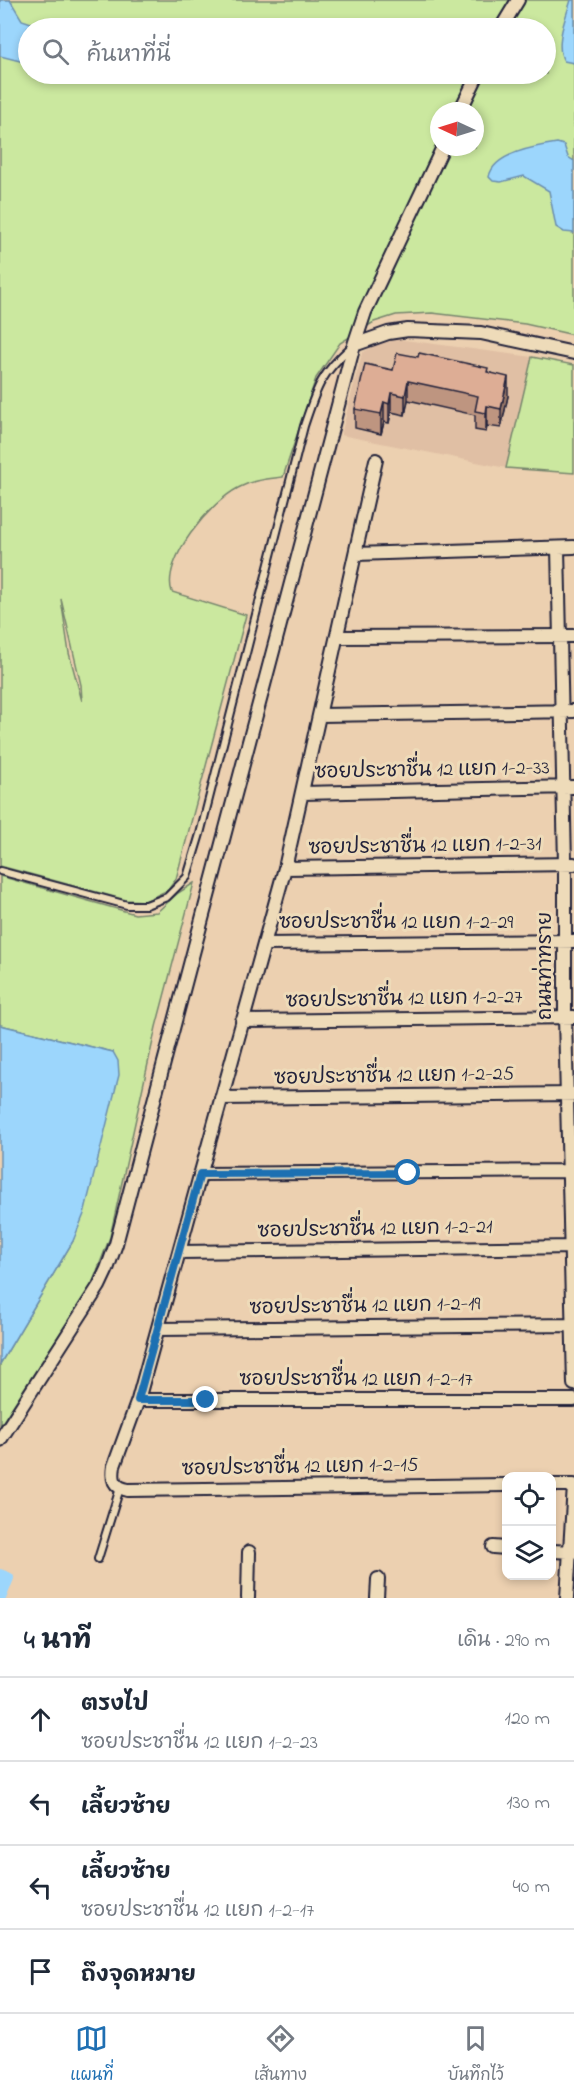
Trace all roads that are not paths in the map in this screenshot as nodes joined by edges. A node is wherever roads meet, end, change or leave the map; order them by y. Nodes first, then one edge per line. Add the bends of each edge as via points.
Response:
1 (518, 0) edge
2 (507, 18) edge
3 (473, 84) edge
4 (464, 102) edge
5 (439, 156) edge
6 (354, 345) junction
7 (574, 353) edge
8 (376, 460) dead end
9 (574, 547) edge
10 (558, 548) junction
11 (356, 554) junction
12 (559, 636) junction
13 (574, 636) edge
14 (338, 637) junction
15 (568, 711) edge
16 (320, 715) junction
17 (569, 788) edge
18 (302, 793) junction
19 (569, 864) edge
20 (285, 868) junction
21 (0, 871) edge
22 (569, 942) edge
23 (264, 944) junction
24 (570, 1017) edge
25 (242, 1021) junction
26 (571, 1094) edge
27 (221, 1098) junction
28 (571, 1171) edge
29 (200, 1174) junction
30 (573, 1247) edge
31 (179, 1252) junction
32 (574, 1325) edge
33 (158, 1329) junction
34 (574, 1384) edge
35 (138, 1400) junction
36 (574, 1400) edge
37 (0, 1440) edge
38 (502, 1485) edge
39 (556, 1485) edge
40 (574, 1486) edge
41 (120, 1488) junction
42 (493, 1547) dead end
43 (502, 1548) edge
44 (556, 1551) edge
45 (249, 1552) dead end
46 (572, 1552) edge
47 (98, 1559) dead end
48 (378, 1579) dead end
49 (248, 1598) edge
50 (376, 1598) edge
51 (567, 1598) edge

1 - 2 street
3 - 4 street
5 - 6 street via 365,312
6 - 7 street via 408,330 481,333
6 - 21 lane via 321,380 304,426 188,877 167,897 146,905 127,905
6 - 37 street via 116,1244 99,1286
8 - 11 street
9 - 10 street
10 - 11 street
10 - 12 street, ถนนท่าทราย
11 - 14 street
12 - 13 street
12 - 14 street
12 - 15 street, ถนนท่าทราย
14 - 16 street
15 - 16 street
15 - 17 street, ถนนท่าทราย
16 - 18 street
17 - 18 street, ซอยประชาชื่น 12 แยก 1-2-33
17 - 19 street, ถนนท่าทราย
18 - 20 street
19 - 20 street, ซอยประชาชื่น 12 แยก 1-2-31
19 - 22 street, ถนนท่าทราย
20 - 23 street
22 - 23 street, ซอยประชาชื่น 12 แยก 1-2-29
22 - 24 street, ถนนท่าทราย
23 - 25 street
24 - 25 street, ซอยประชาชื่น 12 แยก 1-2-27
24 - 26 street, ถนนท่าทราย
25 - 27 street
26 - 27 street, ซอยประชาชื่น 12 แยก 1-2-25
26 - 28 street, ถนนท่าทราย
27 - 29 street
28 - 29 street
28 - 30 street, ถนนท่าทราย
29 - 31 street
30 - 31 street, ซอยประชาชื่น 12 แยก 1-2-21
30 - 32 street, ถนนท่าทราย
31 - 33 street
32 - 33 street, ซอยประชาชื่น 12 แยก 1-2-19
32 - 34 street, ถนนท่าทราย
33 - 35 street
35 - 36 street, ซอยประชาชื่น 12 แยก 1-2-17
35 - 41 street via 114,1466 114,1483
38 - 41 street, ซอยประชาชื่น 12 แยก 1-2-15
39 - 40 street
40 - 46 street
41 - 47 lane
42 - 43 street
44 - 46 street
45 - 49 street
46 - 51 street
48 - 50 street

